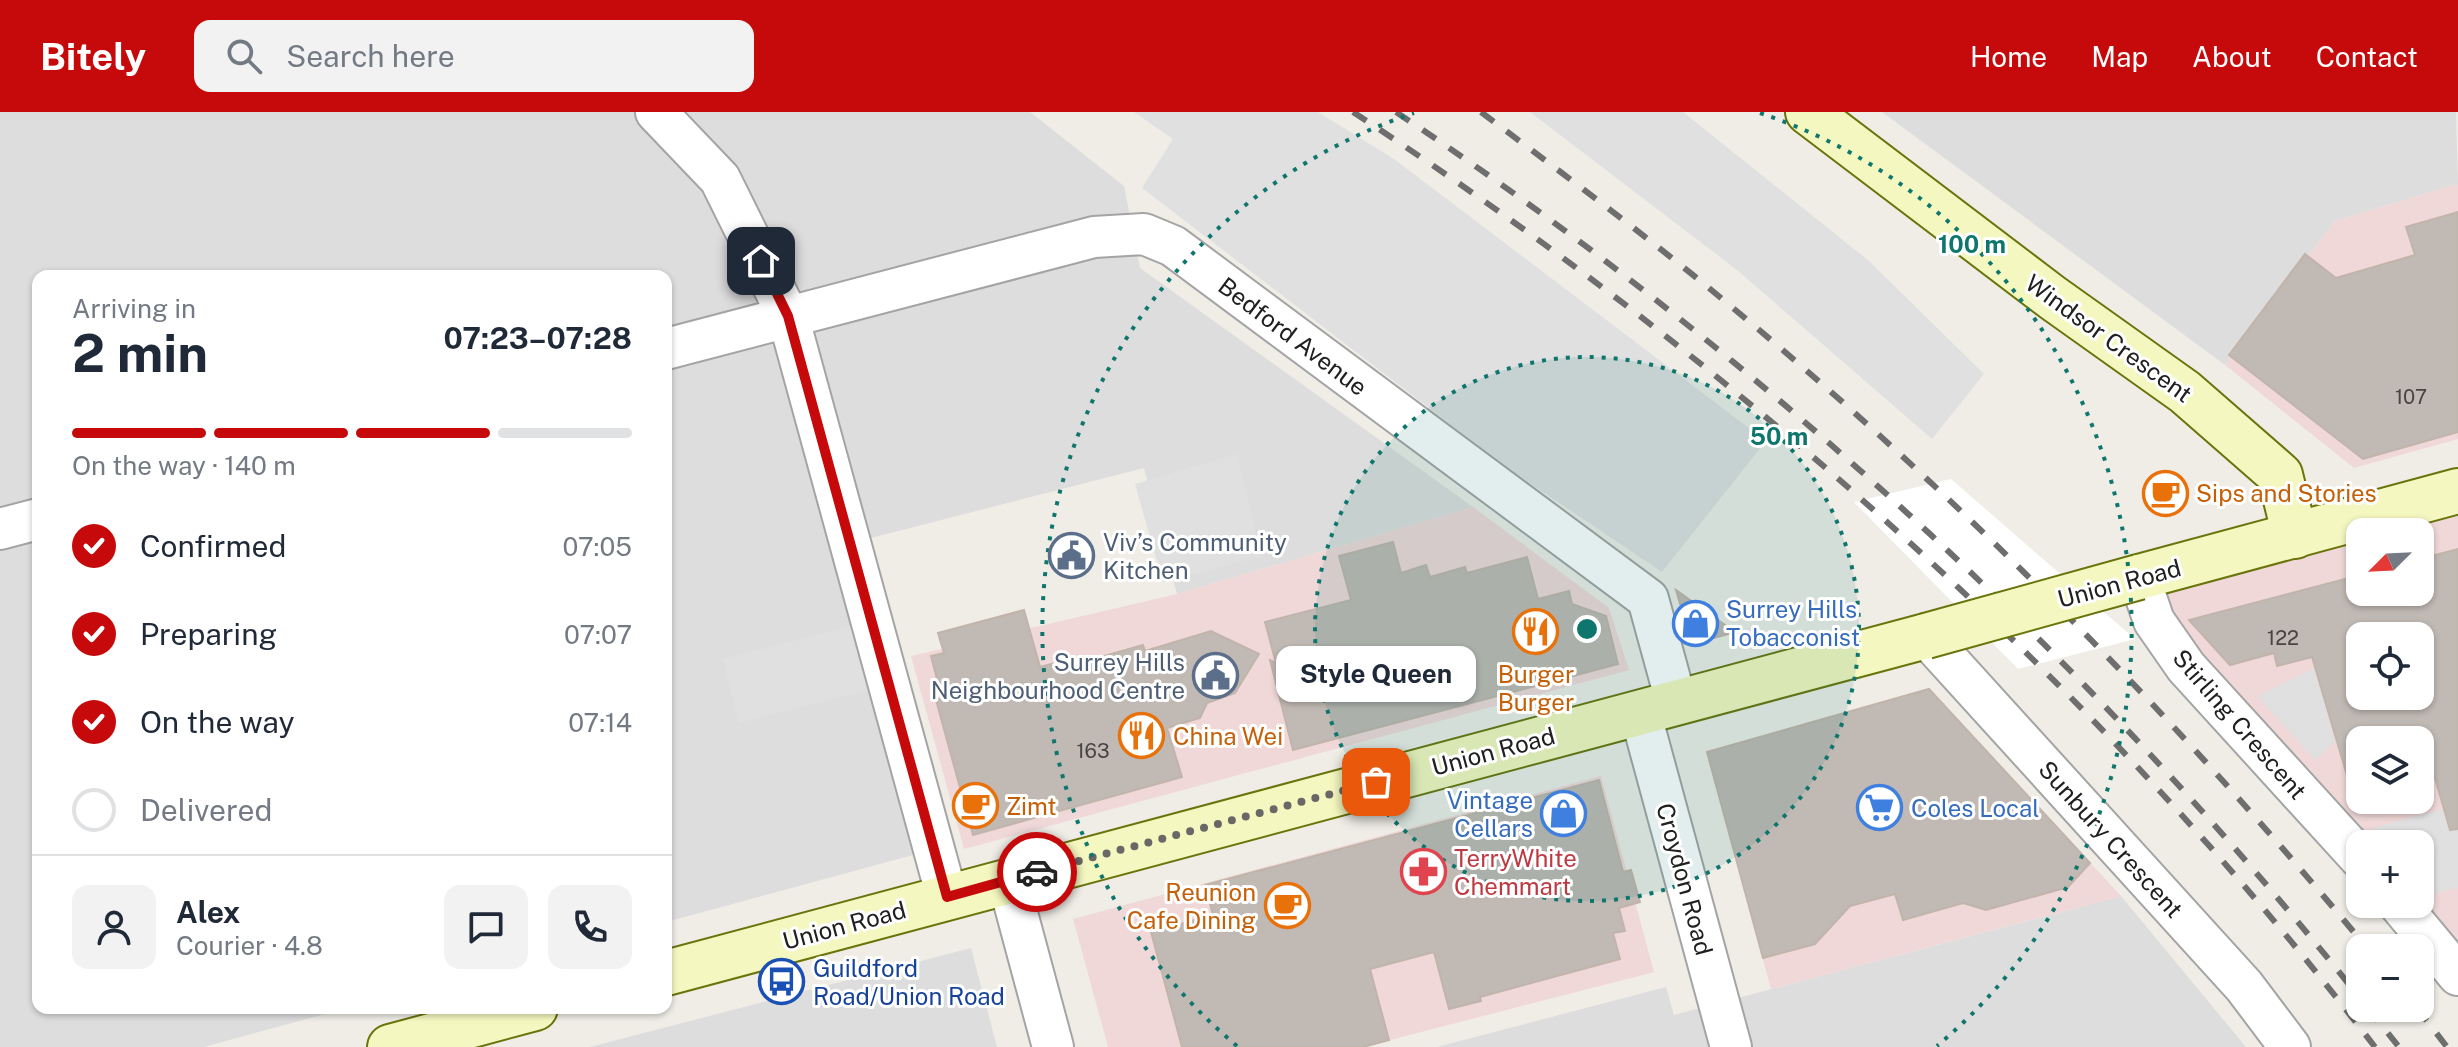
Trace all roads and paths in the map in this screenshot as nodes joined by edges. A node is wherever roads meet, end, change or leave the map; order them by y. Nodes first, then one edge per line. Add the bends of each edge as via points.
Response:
1 (656, 112) edge
2 (1808, 112) edge
3 (788, 316) junction
4 (672, 347) edge
5 (2458, 491) edge
6 (32, 521) edge
7 (0, 529) edge
8 (2295, 536) junction
9 (2139, 577) junction
10 (1926, 636) junction
11 (1658, 707) junction
12 (2346, 843) edge
13 (1008, 880) junction
14 (947, 897) junction
15 (2411, 918) edge
16 (672, 971) edge
17 (2458, 975) edge
18 (513, 1014) edge
19 (390, 1047) edge
20 (1053, 1047) edge
21 (1731, 1047) edge
22 (2290, 1047) edge

1 - 3 street via 720,179
2 - 8 main road, Windsor Crescent via 2185,392 2280,475
3 - 4 street, Bedford Avenue
3 - 11 street, Bedford Avenue via 1094,237 1144,234 1173,246 1648,599
3 - 14 street
5 - 8 main road, Union Road
6 - 7 street
8 - 9 main road, Union Road
9 - 10 main road, Union Road, bridge
9 - 12 street, Stirling Crescent via 2154,621 2186,667
10 - 11 main road, Union Road
10 - 22 street, Sunbury Crescent via 2244,986
11 - 13 main road, Union Road
11 - 21 street, Croydon Road
13 - 14 main road, Union Road
13 - 20 street
14 - 16 main road, Union Road
15 - 17 street
18 - 19 main road

